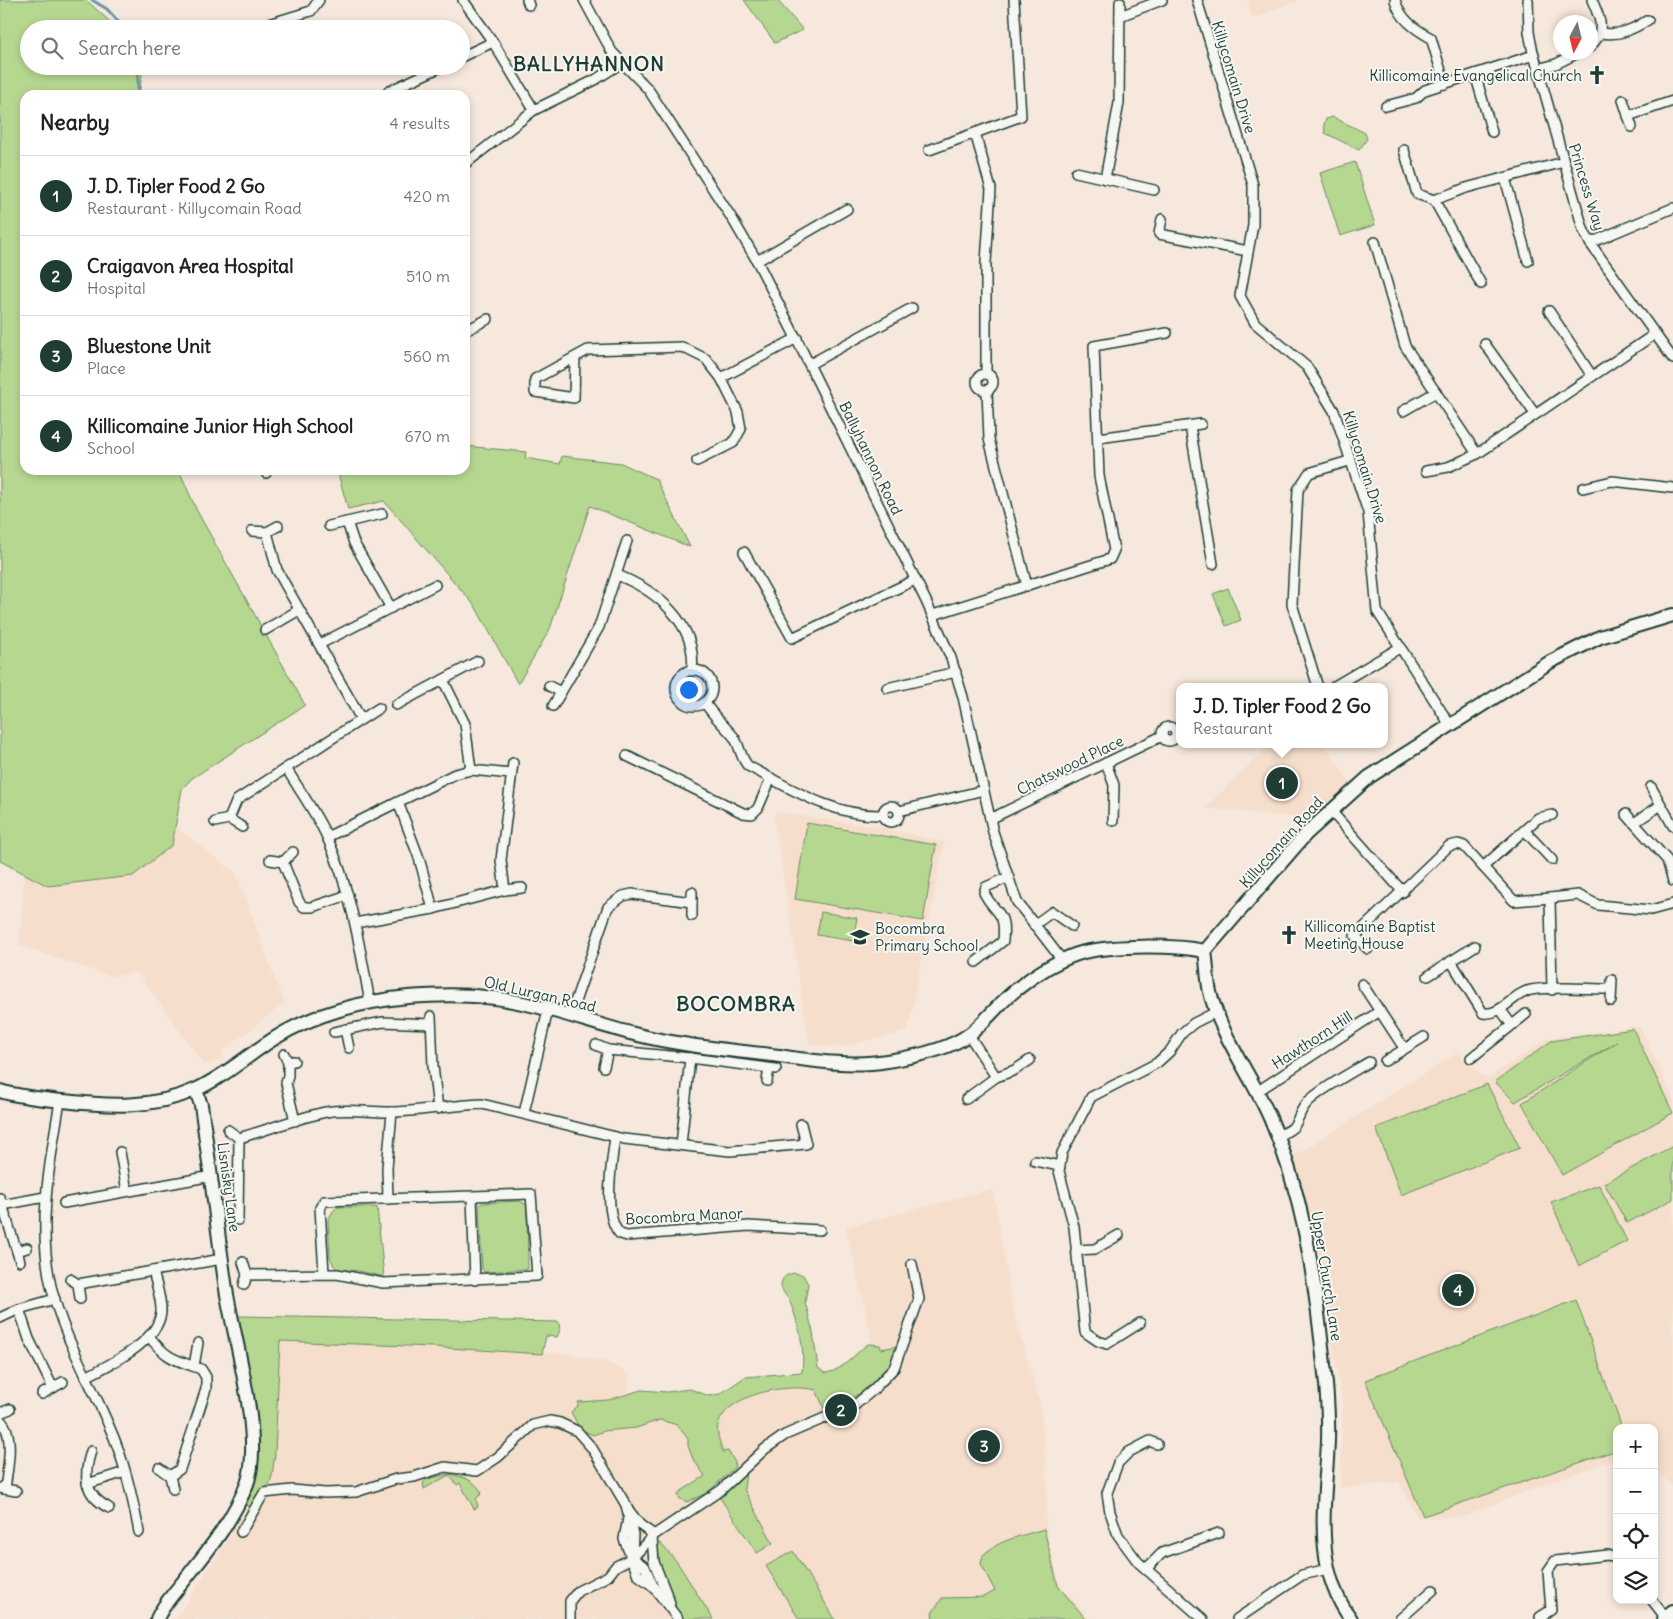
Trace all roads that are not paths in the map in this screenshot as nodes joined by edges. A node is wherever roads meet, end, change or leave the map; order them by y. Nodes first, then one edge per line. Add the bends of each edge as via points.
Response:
1 (319, 0) edge
2 (463, 0) edge
3 (584, 0) edge
4 (1014, 0) edge
5 (1162, 0) edge
6 (1197, 0) edge
7 (1395, 0) edge
8 (1528, 0) edge
9 (1592, 0) edge
10 (1120, 2) dead end
11 (1120, 16) junction
12 (282, 20) edge
13 (1648, 20) dead end
14 (1600, 34) junction
15 (1598, 37) edge
16 (493, 42) junction
17 (470, 53) edge
18 (1534, 55) junction
19 (1564, 60) edge
20 (623, 62) junction
21 (1538, 69) junction
22 (1475, 74) junction
23 (424, 75) edge
24 (1445, 84) junction
25 (391, 90) edge
26 (1623, 100) dead end
27 (1673, 101) edge
28 (1386, 106) dead end
29 (534, 110) junction
30 (1628, 116) junction
31 (1632, 127) dead end
32 (1492, 132) dead end
33 (975, 133) junction
34 (929, 150) dead end
35 (1404, 150) dead end
36 (470, 160) edge
37 (1564, 162) junction
38 (1076, 172) dead end
39 (1505, 178) junction
40 (1105, 179) junction
41 (1154, 190) dead end
42 (1434, 200) junction
43 (1673, 208) edge
44 (847, 209) dead end
45 (1162, 219) dead end
46 (1375, 242) dead end
47 (1590, 243) junction
48 (1248, 251) junction
49 (757, 260) junction
50 (1528, 261) dead end
51 (1480, 284) dead end
52 (912, 308) dead end
53 (1549, 311) dead end
54 (488, 319) dead end
55 (470, 328) edge
56 (1167, 333) dead end
57 (1655, 334) junction
58 (797, 338) junction
59 (1485, 344) dead end
60 (575, 357) junction
61 (1673, 359) edge
62 (810, 364) junction
63 (1592, 376) junction
64 (721, 378) junction
65 (1436, 392) junction
66 (1403, 411) dead end
67 (1536, 414) junction
68 (1201, 424) dead end
69 (1190, 426) junction
70 (1098, 438) junction
71 (1477, 454) junction
72 (697, 461) dead end
73 (1349, 461) junction
74 (1426, 471) dead end
75 (1583, 488) dead end
76 (1673, 488) edge
77 (382, 514) dead end
78 (347, 522) junction
79 (278, 526) dead end
80 (329, 526) dead end
81 (252, 531) dead end
82 (267, 532) junction
83 (627, 541) dead end
84 (744, 552) dead end
85 (1213, 564) dead end
86 (617, 574) junction
87 (915, 580) junction
88 (435, 585) dead end
89 (1027, 586) junction
90 (391, 608) junction
91 (299, 610) junction
92 (933, 615) junction
93 (1673, 615) edge
94 (265, 630) dead end
95 (320, 644) junction
96 (1401, 647) junction
97 (478, 661) dead end
98 (692, 671) junction
99 (956, 672) junction
100 (443, 680) junction
101 (1317, 683) edge
102 (1340, 683) edge
103 (549, 686) dead end
104 (887, 688) dead end
105 (562, 692) junction
106 (705, 703) junction
107 (396, 705) dead end
108 (554, 706) dead end
109 (379, 708) dead end
110 (361, 719) junction
111 (1450, 726) junction
112 (1176, 735) edge
113 (627, 756) dead end
114 (513, 763) dead end
115 (1106, 763) junction
116 (286, 768) junction
117 (471, 770) junction
118 (511, 774) junction
119 (771, 778) junction
120 (1651, 788) dead end
121 (984, 790) junction
122 (398, 802) junction
123 (1661, 805) junction
124 (1330, 810) junction
125 (1626, 814) dead end
126 (1552, 815) dead end
127 (229, 819) junction
128 (990, 819) junction
129 (1113, 821) dead end
130 (215, 822) dead end
131 (1634, 823) junction
132 (1673, 826) edge
133 (242, 827) dead end
134 (1525, 831) junction
135 (327, 837) junction
136 (292, 852) dead end
137 (270, 860) dead end
138 (1552, 860) dead end
139 (283, 862) junction
140 (1483, 867) junction
141 (1007, 878) junction
142 (1673, 882) edge
143 (522, 888) dead end
144 (504, 890) junction
145 (692, 892) dead end
146 (1403, 892) junction
147 (348, 895) junction
148 (1550, 898) junction
149 (692, 902) junction
150 (1673, 904) edge
151 (433, 909) junction
152 (692, 916) dead end
153 (354, 923) junction
154 (1034, 925) junction
155 (1072, 926) dead end
156 (1475, 946) dead end
157 (1368, 950) dead end
158 (1205, 951) junction
159 (1062, 960) junction
160 (976, 962) dead end
161 (1451, 962) junction
162 (1428, 976) dead end
163 (1362, 984) dead end
164 (1552, 990) junction
165 (1610, 1001) dead end
166 (370, 1003) junction
167 (1500, 1009) junction
168 (548, 1010) junction
169 (1380, 1011) junction
170 (1216, 1012) junction
171 (1526, 1014) dead end
172 (570, 1016) junction
173 (1511, 1024) junction
174 (345, 1029) junction
175 (334, 1032) dead end
176 (969, 1035) junction
177 (1424, 1036) dead end
178 (596, 1045) dead end
179 (348, 1048) dead end
180 (1404, 1048) junction
181 (608, 1050) junction
182 (690, 1058) junction
183 (1471, 1058) dead end
184 (289, 1059) dead end
185 (1030, 1060) dead end
186 (1385, 1061) dead end
187 (1369, 1062) dead end
188 (604, 1067) dead end
189 (996, 1078) junction
190 (767, 1081) dead end
191 (196, 1090) junction
192 (0, 1091) edge
193 (1258, 1091) junction
194 (966, 1099) dead end
195 (60, 1101) junction
196 (438, 1109) junction
197 (392, 1112) junction
198 (524, 1113) junction
199 (295, 1121) junction
200 (802, 1124) dead end
201 (228, 1130) dead end
202 (1277, 1135) junction
203 (615, 1137) junction
204 (239, 1138) junction
205 (815, 1143) dead end
206 (806, 1144) junction
207 (681, 1145) junction
208 (120, 1152) dead end
209 (1035, 1161) dead end
210 (1060, 1166) junction
211 (212, 1176) junction
212 (127, 1191) junction
213 (472, 1197) junction
214 (45, 1198) junction
215 (388, 1199) junction
216 (1, 1202) edge
217 (64, 1203) dead end
218 (241, 1214) dead end
219 (820, 1230) dead end
220 (1119, 1234) dead end
221 (27, 1248) dead end
222 (1076, 1250) junction
223 (17, 1251) junction
224 (222, 1259) junction
225 (20, 1261) dead end
226 (243, 1262) dead end
227 (912, 1264) dead end
228 (153, 1271) junction
229 (324, 1273) junction
230 (247, 1275) junction
231 (475, 1280) junction
232 (244, 1285) dead end
233 (55, 1299) junction
234 (80, 1299) dead end
235 (19, 1308) junction
236 (0, 1318) edge
237 (1140, 1323) dead end
238 (149, 1336) junction
239 (198, 1343) dead end
240 (194, 1366) junction
241 (86, 1377) junction
242 (63, 1382) dead end
243 (53, 1388) junction
244 (42, 1394) dead end
245 (10, 1410) dead end
246 (0, 1413) edge
247 (0, 1420) edge
248 (1157, 1444) dead end
249 (91, 1451) dead end
250 (159, 1468) dead end
251 (125, 1472) junction
252 (170, 1476) junction
253 (87, 1484) junction
254 (3, 1489) edge
255 (173, 1489) dead end
256 (16, 1492) dead end
257 (109, 1508) dead end
258 (627, 1508) junction
259 (139, 1532) dead end
260 (241, 1532) dead end
261 (1219, 1533) dead end
262 (653, 1536) junction
263 (1613, 1557) edge
264 (632, 1558) junction
265 (1146, 1569) junction
266 (1328, 1569) junction
267 (1433, 1590) dead end
268 (1656, 1604) edge
269 (670, 1608) junction
270 (1668, 1616) edge
271 (1540, 1617) dead end
272 (157, 1619) edge
273 (570, 1619) edge
274 (678, 1619) edge
275 (1203, 1619) edge
276 (1237, 1619) edge
277 (1351, 1619) edge
278 (1400, 1619) edge

1 - 12 street via 311,11
2 - 16 street
3 - 20 street, Ballyhannon Road via 612,52
4 - 33 street via 1022,116
5 - 11 street
6 - 48 street, Killycomain Drive via 1253,185 1253,225
7 - 24 street via 1397,9 1411,26 1431,38
8 - 18 street, Princess Way
9 - 14 street via 1601,25
10 - 11 street
11 - 40 street via 1119,103
13 - 14 street via 1632,31
14 - 15 street
16 - 17 street
16 - 29 street
18 - 21 street, Princess Way
18 - 22 street
19 - 21 street
20 - 29 street via 595,80
20 - 49 street, Ballyhannon Road via 656,101
21 - 37 street, Princess Way
22 - 24 street
22 - 32 street
23 - 25 street
24 - 28 street via 1425,90 1416,98
26 - 30 street
27 - 30 street
29 - 36 street
30 - 31 street
33 - 34 street
33 - 89 street via 991,189 986,262 986,374 993,382 987,390 989,439
35 - 42 street via 1417,194
37 - 39 street
37 - 47 street, Princess Way via 1578,215
38 - 40 street
39 - 42 street
39 - 50 street
40 - 41 street
42 - 51 street
43 - 47 street
44 - 49 street
45 - 48 street via 1159,234
46 - 65 street via 1405,346
47 - 57 street, Princess Way
48 - 73 street, Killycomain Drive via 1240,296 1255,323 1307,367 1334,411
49 - 58 street, Ballyhannon Road
52 - 62 street
53 - 63 street
54 - 55 street
56 - 70 street via 1094,346
57 - 61 street, Princess Way
57 - 63 street
58 - 62 street, Ballyhannon Road
58 - 64 street
59 - 67 street
60 - 60 street via 536,379 535,392 574,398
60 - 64 street via 588,350 682,347 706,359
62 - 87 street, Ballyhannon Road
63 - 67 street
64 - 72 street via 738,412 741,429 733,444
65 - 66 street
65 - 71 street
67 - 71 street
68 - 69 street
69 - 70 street
69 - 85 street
70 - 89 street via 1099,476 1114,550 1110,559
71 - 74 street via 1448,467
73 - 96 street, Killycomain Drive via 1368,512 1377,611
73 - 101 street via 1309,473 1298,490 1292,604
75 - 76 street via 1612,481
77 - 78 street
78 - 80 street
78 - 90 street via 354,543
79 - 82 street
81 - 82 street
82 - 91 street via 273,562
83 - 86 street
84 - 87 street via 792,638
86 - 98 street via 648,589 670,606 694,657
86 - 105 street via 598,627
87 - 92 street, Ballyhannon Road
88 - 90 street
89 - 92 street
90 - 95 street
91 - 94 street
91 - 95 street
92 - 99 street, Ballyhannon Road
93 - 111 street, Killycomain Road via 1600,637 1550,662
95 - 110 street
96 - 102 street
96 - 111 street, Killycomain Drive
97 - 100 street
98 - 106 street via 703,673 710,682 711,693
98 - 106 street via 678,680 679,698 688,705
99 - 104 street
99 - 121 street, Ballyhannon Road
100 - 107 street
100 - 117 street via 465,724
103 - 105 street
105 - 108 street
106 - 119 street via 716,720 735,738 741,759
109 - 110 street
110 - 116 street
111 - 124 street, Killycomain Road via 1369,777
112 - 115 street, Chatswood Place via 1172,741 1162,736
113 - 119 street via 743,813 752,814 758,808
114 - 118 street
115 - 128 street, Chatswood Place
115 - 129 street via 1114,785
116 - 127 street via 237,800
116 - 135 street
117 - 118 street
117 - 122 street via 455,774
118 - 144 street via 501,860
119 - 121 street via 821,804 861,816 883,815 893,822 898,819 900,811
120 - 123 street
121 - 128 street, Ballyhannon Road
122 - 135 street
122 - 151 street via 419,858
123 - 131 street
123 - 132 street
124 - 146 street
124 - 158 street, Killycomain Road
125 - 131 street
126 - 134 street via 1538,818
127 - 130 street
127 - 133 street
128 - 141 street, Ballyhannon Road
131 - 142 street via 1667,860
134 - 138 street
134 - 140 street
135 - 147 street
136 - 139 street
137 - 139 street
139 - 147 street via 304,907
140 - 146 street via 1464,846 1449,846
140 - 148 street via 1514,900
141 - 154 street, Ballyhannon Road via 1017,902
141 - 160 street via 986,887 984,893 988,902 999,910 1004,925 1003,941
143 - 144 street
144 - 151 street
145 - 149 street
146 - 157 street via 1355,936
147 - 153 street
148 - 150 street via 1572,895 1598,905 1639,909 1657,909
148 - 164 street
149 - 152 street
149 - 172 street via 632,894 623,896 608,907
151 - 153 street
153 - 166 street
154 - 155 street via 1052,912
154 - 159 street, Ballyhannon Road
156 - 161 street
158 - 159 street via 1185,947 1120,948 1083,952
158 - 170 street, Upper Church Lane via 1208,982
159 - 176 street via 1017,988
161 - 162 street
161 - 167 street via 1483,1013 1490,1014
163 - 169 street
164 - 165 street via 1611,985
164 - 167 street via 1531,990
166 - 168 street, Old Lurgan Road via 441,995 488,997
166 - 191 street, Old Lurgan Road via 323,1016 279,1036
167 - 173 street
168 - 172 street, Old Lurgan Road
168 - 198 street
169 - 180 street
169 - 193 street, Hawthorn Hill
170 - 193 street, Upper Church Lane
170 - 210 street via 1182,1033 1157,1063 1091,1097 1062,1154
171 - 173 street
172 - 176 street, Old Lurgan Road via 636,1035 845,1064 882,1062 944,1047
173 - 183 street
174 - 175 street
174 - 179 street
174 - 196 street via 383,1022 431,1020 432,1066
176 - 189 street
177 - 180 street
178 - 181 street
180 - 186 street
181 - 182 street
181 - 188 street
182 - 190 street via 772,1069
182 - 207 street
184 - 199 street via 286,1082
185 - 189 street
187 - 202 street via 1340,1084 1307,1102 1296,1126
189 - 194 street
191 - 195 street, Old Lurgan Road via 142,1105
191 - 211 street, Lisnisky Lane
192 - 195 street, Old Lurgan Road
193 - 202 street, Upper Church Lane
195 - 214 street
196 - 197 street
196 - 198 street via 482,1104
197 - 199 street via 356,1109 326,1112
197 - 215 street
198 - 203 street
199 - 204 street
200 - 206 street
201 - 204 street
202 - 266 street, Upper Church Lane via 1288,1162 1306,1232 1320,1337 1328,1412 1323,1529
203 - 207 street
203 - 219 street, Bocombra Manor via 610,1204 612,1220 620,1234 749,1226
204 - 218 street
205 - 206 street
206 - 207 street via 730,1151
208 - 212 street
209 - 210 street
210 - 222 street
211 - 212 street
211 - 224 street, Lisnisky Lane
212 - 217 street
213 - 215 street
213 - 231 street
213 - 231 street via 532,1194 537,1276
214 - 216 street
214 - 233 street via 46,1250
215 - 229 street via 324,1201 320,1208
216 - 223 street
220 - 222 street via 1095,1249
221 - 223 street
222 - 237 street via 1085,1332 1098,1342 1107,1344
223 - 225 street
224 - 228 street
224 - 272 street, Lisnisky Lane via 251,1428 253,1451 248,1482 213,1545 172,1594
226 - 230 street
227 - 262 street via 919,1299 894,1368 855,1405 777,1440 721,1490
228 - 234 street via 74,1282
228 - 238 street via 161,1310 159,1323
229 - 230 street
229 - 231 street via 383,1283
230 - 232 street
233 - 235 street
233 - 241 street
235 - 236 street
235 - 243 street via 28,1339
238 - 240 street via 172,1360
238 - 241 street via 125,1357
239 - 240 street
240 - 252 street via 201,1369 206,1377 206,1389 180,1469
241 - 251 street via 110,1427
242 - 243 street
243 - 244 street
245 - 246 street
247 - 254 street via 9,1442
248 - 265 street via 1150,1441 1129,1452 1118,1463 1107,1493 1118,1535
249 - 253 street via 85,1468
250 - 252 street
251 - 253 street
251 - 259 street
252 - 255 street
253 - 257 street via 96,1502
254 - 256 street
258 - 260 street via 584,1436 550,1421 533,1425 498,1458 477,1471 445,1467 356,1492 325,1494 292,1490 264,1494
258 - 262 street
258 - 264 street via 624,1540
261 - 265 street via 1162,1552
262 - 264 street
262 - 269 street via 654,1562 670,1600
263 - 271 street via 1608,1555 1556,1561 1548,1570 1552,1610
264 - 269 street via 638,1575 653,1586
264 - 273 street via 616,1566 608,1576 578,1591 570,1601
265 - 275 street
266 - 276 street via 1302,1574
266 - 277 street, Upper Church Lane via 1334,1590
267 - 278 street
268 - 270 street
269 - 274 street

